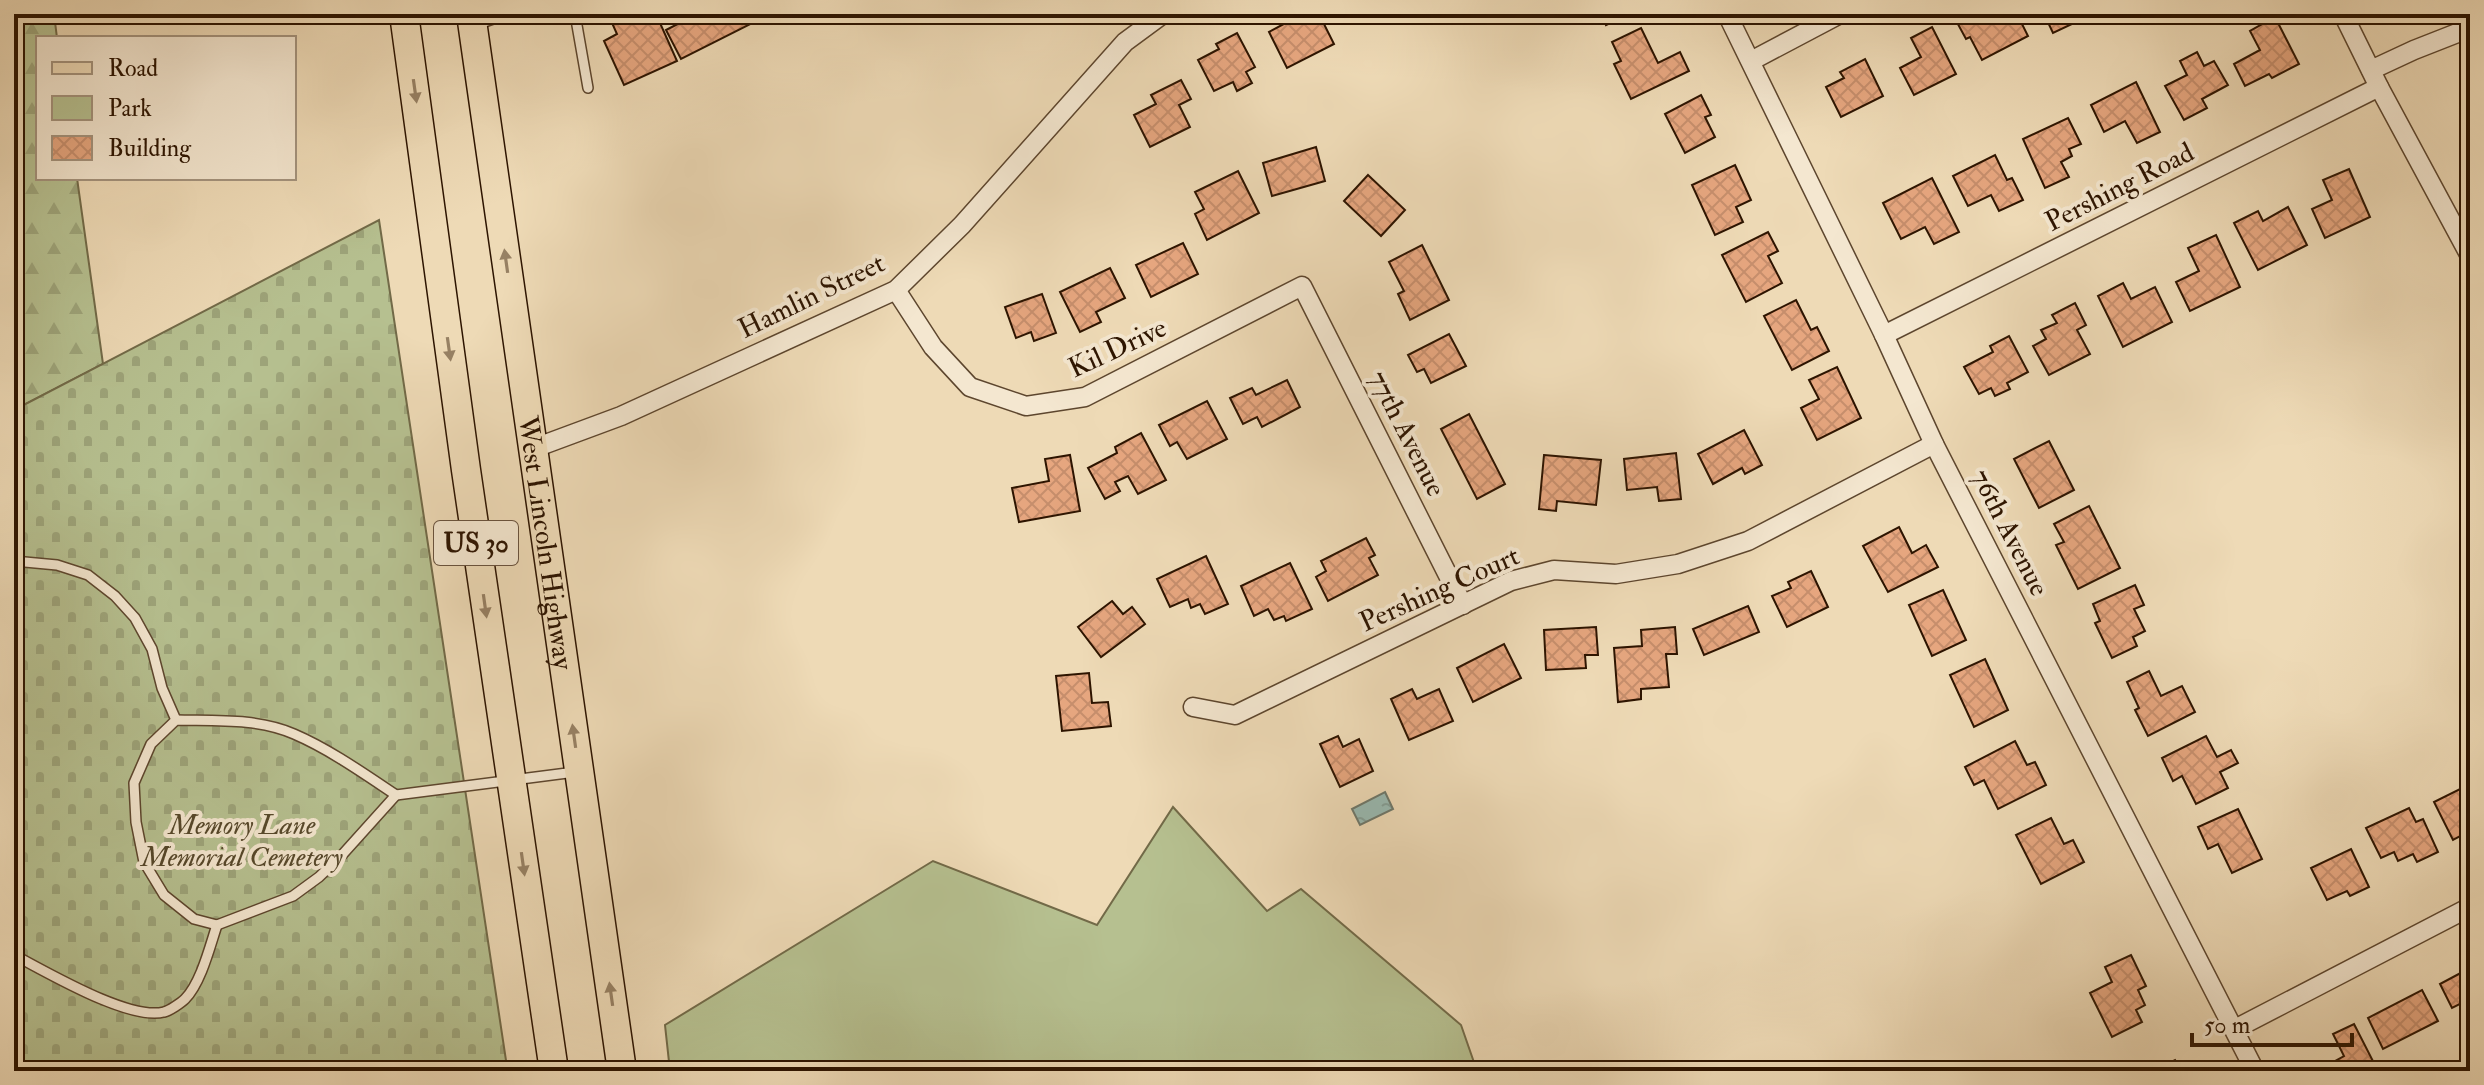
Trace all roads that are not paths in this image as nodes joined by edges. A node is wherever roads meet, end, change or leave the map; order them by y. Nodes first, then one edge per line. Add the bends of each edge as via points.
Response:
1 (404, 14) edge
2 (507, 14) edge
3 (575, 14) edge
4 (1163, 14) edge
5 (1727, 14) edge
6 (1840, 14) edge
7 (2343, 14) edge
8 (472, 20) edge
9 (2470, 28) edge
10 (1751, 61) junction
11 (2375, 79) junction
12 (588, 88) dead end
13 (2470, 256) edge
14 (1302, 286) joint
15 (896, 290) junction
16 (1884, 335) junction
17 (1934, 444) junction
18 (532, 449) junction
19 (14, 561) edge
20 (1463, 605) junction
21 (1193, 707) dead end
22 (176, 720) junction
23 (579, 771) junction
24 (511, 781) junction
25 (396, 795) junction
26 (2470, 907) edge
27 (217, 925) junction
28 (14, 955) edge
29 (2235, 1029) junction
30 (554, 1071) edge
31 (622, 1071) edge
32 (2255, 1071) edge

1 -> 24 main road, US 30
2 - 8 lane
3 - 12 lane
4 - 15 street, Hamlin Street via 1125,42 962,225
5 - 10 street, 76th Avenue
6 - 10 street
7 - 11 street
18 -> 8 main road, West Lincoln Highway / US 30
9 - 11 street, Pershing Road via 2414,50
10 - 16 street, 76th Avenue
11 - 13 street
11 - 16 street, Pershing Road
14 - 15 street, Kil Drive via 1085,397 1026,406 970,387 933,347
14 - 20 street, 77th Avenue
15 - 18 street, Hamlin Street via 621,416
16 - 17 street, 76th Avenue
17 - 20 street, Pershing Court via 1748,541 1678,564 1616,574 1554,570 1511,581
17 - 29 street, 76th Avenue
23 -> 18 main road, West Lincoln Highway / US 30
19 - 22 lane via 57,565 88,575 115,596 152,649
20 - 21 street, Pershing Court via 1235,715
22 - 25 lane via 257,724 293,733
22 - 27 lane via 151,744 134,783 136,822 144,862 164,895 194,919
23 - 24 lane
31 -> 23 main road, West Lincoln Highway / US 30
24 - 25 lane
24 -> 30 main road, US 30
25 - 27 lane via 342,855 293,896
26 - 29 street
27 - 28 lane via 186,999 164,1012 136,1011 109,1002
29 - 32 street, 76th Avenue

